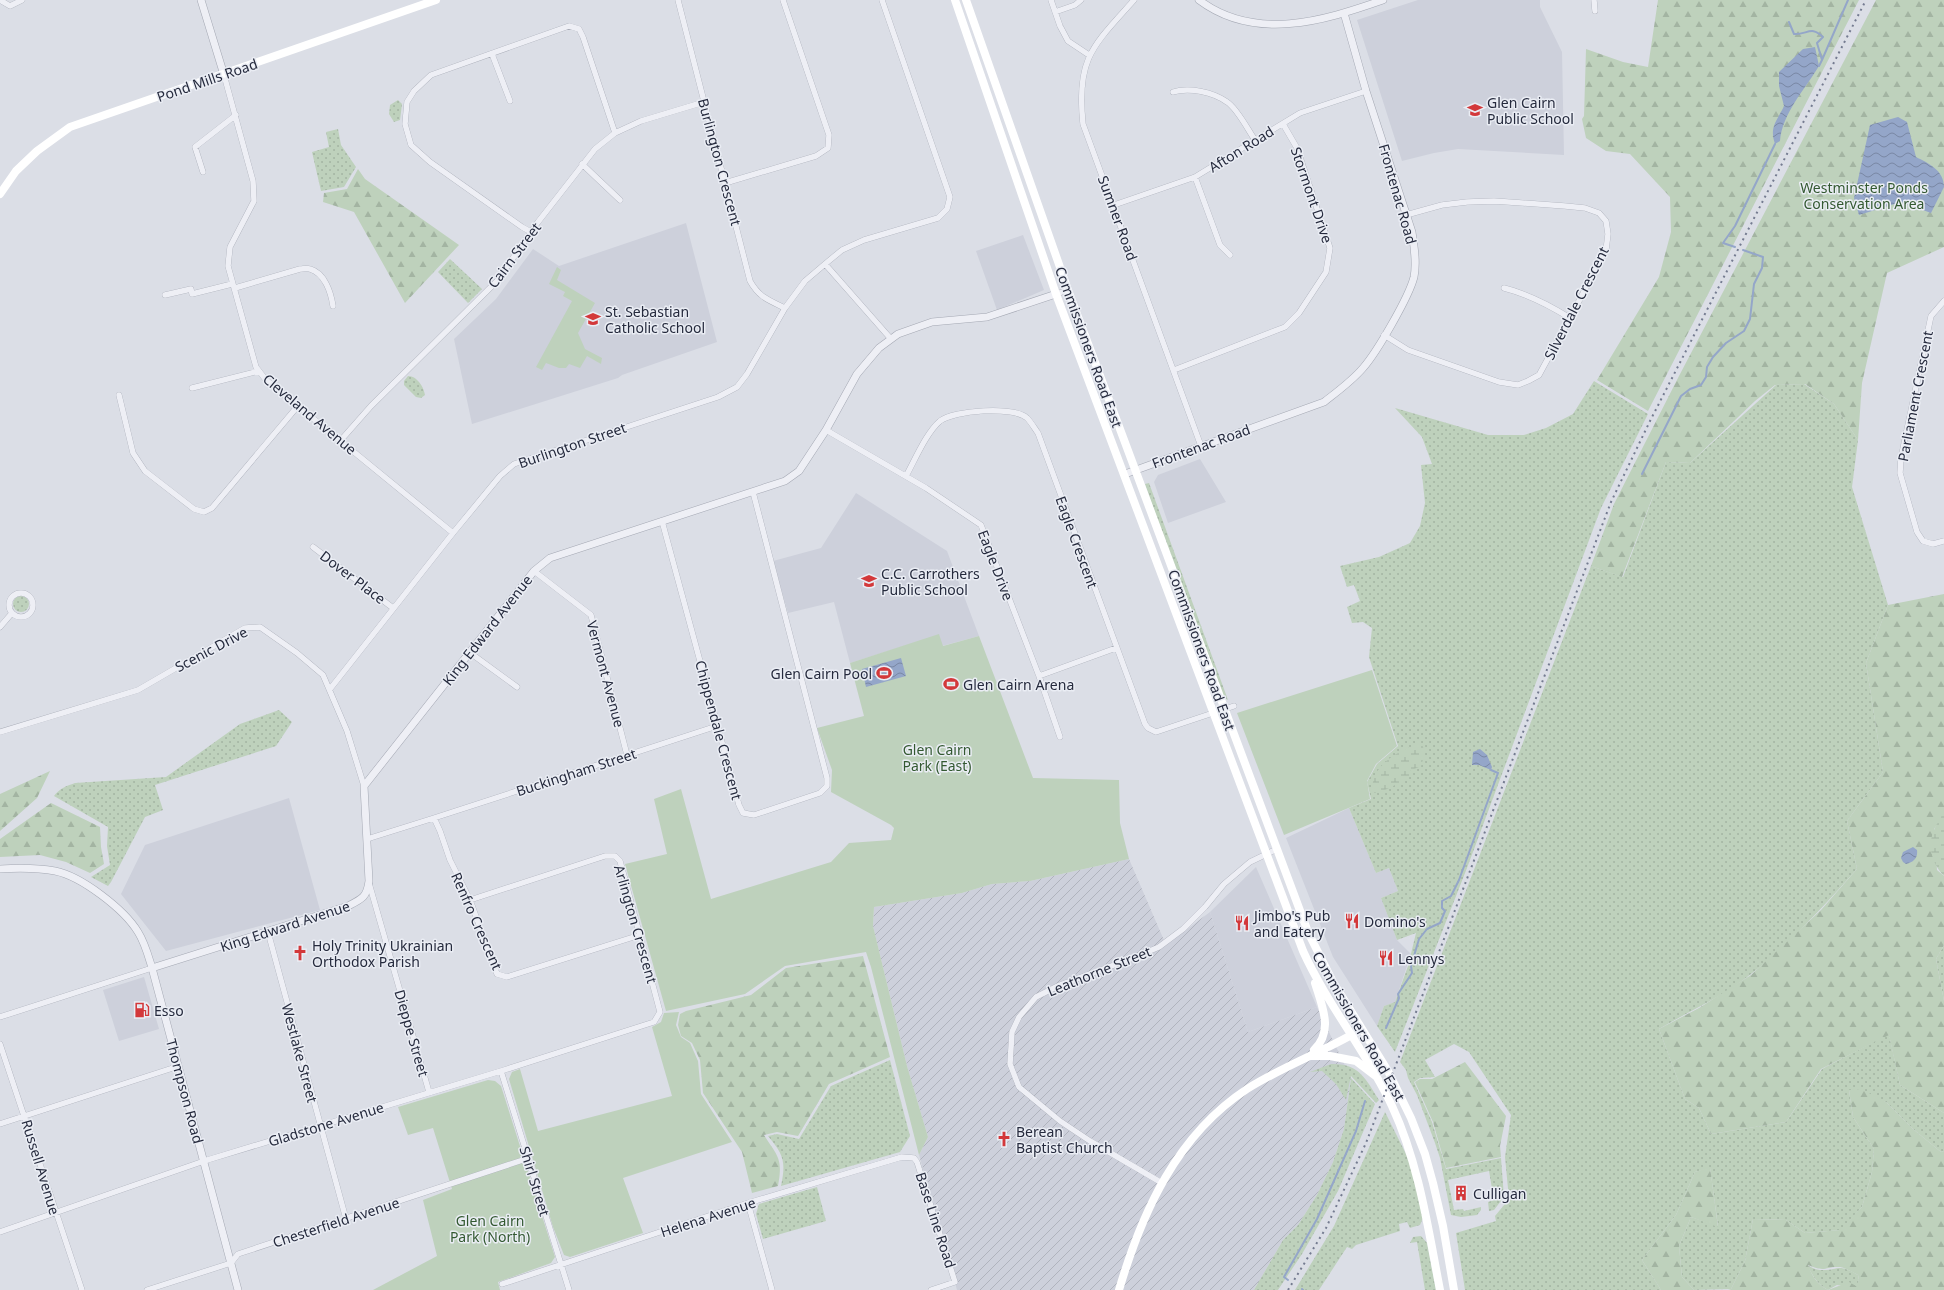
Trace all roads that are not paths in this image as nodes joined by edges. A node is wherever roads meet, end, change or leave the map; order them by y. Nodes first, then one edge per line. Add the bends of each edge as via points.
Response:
1 (0, 0) edge
2 (22, 0) edge
3 (201, 0) edge
4 (436, 0) edge
5 (678, 0) edge
6 (783, 0) edge
7 (882, 0) edge
8 (955, 0) edge
9 (966, 0) edge
10 (1051, 0) edge
11 (1081, 0) edge
12 (1134, 0) edge
13 (1199, 0) edge
14 (1383, 0) edge
15 (1594, 0) edge
16 (1595, 11) dead end
17 (1055, 12) junction
18 (1344, 13) junction
19 (492, 54) junction
20 (1089, 55) junction
21 (224, 75) junction
22 (1366, 91) junction
23 (1173, 92) dead end
24 (510, 101) dead end
25 (704, 102) junction
26 (236, 116) junction
27 (1283, 124) junction
28 (615, 134) junction
29 (1255, 140) junction
30 (582, 164) junction
31 (203, 172) dead end
32 (1195, 177) junction
33 (725, 183) junction
34 (0, 194) edge
35 (620, 200) dead end
36 (1114, 205) junction
37 (1406, 215) junction
38 (532, 232) junction
39 (1230, 255) dead end
40 (825, 264) junction
41 (233, 286) junction
42 (1504, 288) dead end
43 (1068, 290) junction
44 (1056, 294) junction
45 (165, 295) dead end
46 (1944, 301) edge
47 (334, 306) dead end
48 (784, 308) junction
49 (1570, 318) junction
50 (1384, 335) junction
51 (891, 339) junction
52 (1174, 370) junction
53 (259, 371) junction
54 (192, 388) dead end
55 (119, 395) dead end
56 (298, 407) junction
57 (826, 430) junction
58 (341, 440) junction
59 (1202, 446) junction
60 (1135, 470) junction
61 (1125, 474) junction
62 (906, 476) junction
63 (753, 492) junction
64 (662, 521) junction
65 (453, 533) junction
66 (1944, 541) edge
67 (313, 547) dead end
68 (534, 571) junction
69 (393, 608) junction
70 (12, 613) junction
71 (0, 627) edge
72 (1116, 648) junction
73 (469, 652) junction
74 (1039, 676) junction
75 (517, 687) dead end
76 (330, 689) junction
77 (1234, 706) dead end
78 (1224, 710) junction
79 (1212, 714) junction
80 (717, 726) junction
81 (0, 732) edge
82 (1060, 737) dead end
83 (627, 755) junction
84 (364, 786) junction
85 (434, 818) junction
86 (367, 839) junction
87 (1277, 849) junction
88 (1265, 854) junction
89 (0, 869) edge
90 (369, 881) junction
91 (470, 900) junction
92 (268, 932) junction
93 (640, 936) junction
94 (152, 968) junction
95 (1311, 968) junction
96 (0, 1017) edge
97 (654, 1022) joint
98 (1361, 1029) junction
99 (1352, 1034) junction
100 (0, 1044) edge
101 (1308, 1056) junction
102 (179, 1066) junction
103 (501, 1071) junction
104 (1379, 1079) junction
105 (429, 1092) junction
106 (25, 1116) junction
107 (0, 1124) edge
108 (320, 1126) junction
109 (529, 1158) junction
110 (914, 1158) joint
111 (204, 1161) junction
112 (1162, 1183) junction
113 (748, 1203) junction
114 (55, 1214) junction
115 (346, 1219) junction
116 (0, 1232) edge
117 (231, 1263) junction
118 (562, 1265) junction
119 (502, 1284) dead end
120 (82, 1290) edge
121 (147, 1290) edge
122 (238, 1290) edge
123 (569, 1290) edge
124 (772, 1290) edge
125 (931, 1290) edge
126 (1119, 1290) edge
127 (1440, 1290) edge
128 (1454, 1290) edge

1 - 2 street via 10,6
3 - 21 street
4 - 21 main road, Pond Mills Road
5 - 25 street, Burlington Crescent
6 - 33 street via 829,135 828,148 816,156
7 - 40 street, Burlington Street via 950,197 947,209 938,218 864,240 842,250
8 - 44 main road, Commissioners Road East
9 - 43 main road, Commissioners Road East
10 - 17 street
11 - 17 street via 1076,5
12 - 20 street, Sumner Road
13 - 18 street via 1229,17 1259,24 1296,24
14 - 18 street
15 - 16 street
17 - 20 street via 1068,40
18 - 22 street, Frontenac Road
19 - 24 street
19 - 28 street via 569,26 579,29
19 - 38 street via 431,75 414,91 407,102 405,124 411,145 430,162
20 - 36 street, Sumner Road via 1081,86 1083,124
21 - 26 street, Cleveland Avenue
21 - 34 main road, Pond Mills Road via 70,127 16,170
22 - 27 street, Afton Road via 1300,113
22 - 37 street, Frontenac Road
23 - 29 street via 1183,89 1207,93 1228,102
25 - 28 street, Cairn Street via 641,121
25 - 33 street, Burlington Crescent
26 - 31 street via 195,147
26 - 41 street, Cleveland Avenue via 253,181 254,201 230,247 228,266
27 - 29 street, Afton Road
27 - 52 street, Stormont Drive via 1297,148 1330,248 1326,272 1299,313 1285,327
28 - 30 street, Cairn Street via 595,149
29 - 32 street, Afton Road
30 - 35 street
30 - 38 street, Cairn Street
32 - 36 street, Afton Road
32 - 39 street via 1220,245
33 - 48 street, Burlington Crescent via 750,281 761,296
36 - 52 street, Sumner Road
37 - 49 street, Silverdale Crescent via 1442,205 1494,201 1585,208 1599,213 1606,221 1606,250
37 - 50 street, Frontenac Road via 1412,232 1415,254 1414,277 1407,296
38 - 58 street, Cairn Street via 497,281 371,406
40 - 48 street, Burlington Street via 805,281
40 - 51 street
41 - 45 street via 192,294 191,289
41 - 47 street via 310,268 321,276 331,292
41 - 53 street, Cleveland Avenue
42 - 49 street via 1527,295
43 - 44 street
43 - 60 main road, Commissioners Road East
44 - 51 street, King Edward Avenue via 987,317 932,322
44 - 61 main road, Commissioners Road East
46 - 66 street, Parliament Crescent via 1931,316 1901,458 1900,474 1917,532 1923,542 1932,544
48 - 65 street, Burlington Street via 737,387 718,397 514,464 500,476
49 - 50 street, Silverdale Crescent via 1539,375 1518,386 1434,361 1408,350
50 - 59 street, Frontenac Road via 1364,367 1324,402
51 - 57 street, King Edward Avenue via 879,348 857,374
52 - 59 street, Sumner Road
53 - 54 street
53 - 56 street, Cleveland Avenue
55 - 56 street via 133,453 145,471 194,509 204,512 212,508
56 - 58 street, Cleveland Avenue
57 - 62 street, Eagle Drive
57 - 63 street, King Edward Avenue via 799,470 785,481
58 - 65 street, Cleveland Avenue
59 - 60 street, Frontenac Road
60 - 61 street, Frontenac Road
60 - 78 main road, Commissioners Road East
61 - 79 main road, Commissioners Road East
62 - 72 street, Eagle Crescent via 932,429 941,420 958,413 993,411 1016,413 1027,418 1038,433
62 - 74 street, Eagle Drive via 981,525
63 - 64 street, King Edward Avenue
63 - 80 street, Chippendale Crescent via 827,786 820,793 754,815 744,813 739,805
64 - 68 street, King Edward Avenue via 550,558
64 - 80 street, Chippendale Crescent
65 - 69 street, Burlington Street
67 - 69 street, Dover Place
68 - 73 street, King Edward Avenue
68 - 83 street, Vermont Avenue via 591,615
69 - 76 street, Burlington Street
70 - 70 street via 19,617 29,613 32,603 28,596 18,594 12,598 9,607
70 - 71 street
72 - 74 street
72 - 79 street, Eagle Crescent via 1138,710 1148,728 1156,732
73 - 75 street
73 - 84 street, King Edward Avenue
74 - 82 street, Eagle Drive
76 - 81 street, Scenic Drive via 323,675 276,637 260,627 245,628 138,690
76 - 84 street, Scenic Drive via 349,737
77 - 78 street, Eagle Crescent
78 - 79 street, Eagle Crescent
78 - 87 main road, Commissioners Road East
79 - 88 main road, Commissioners Road East
80 - 83 street, Buckingham Street
83 - 85 street, Buckingham Street
84 - 86 street, King Edward Avenue
85 - 86 street
85 - 91 street, Renfro Crescent via 450,860
86 - 90 street, King Edward Avenue
87 - 88 street, Leathorne Street
87 - 98 main road, Commissioners Road East via 1316,952
88 - 95 main road, Commissioners Road East
88 - 112 street, Leathorne Street via 1250,862 1224,884 1183,929 1159,947 1060,985 1036,997 1019,1017 1012,1032 1010,1064 1020,1087 1060,1121
89 - 94 street, Thompson Road via 56,871 89,886 117,907 137,930 146,947
90 - 92 street, King Edward Avenue via 368,892 348,906
90 - 105 street, Dieppe Street
91 - 93 street, Renfro Crescent via 497,974 507,977
91 - 93 street, Arlington Crescent via 605,856 615,856 620,861
92 - 94 street, King Edward Avenue
92 - 108 street, Westlake Street
93 - 97 street, Arlington Crescent via 660,1012
94 - 96 street, King Edward Avenue
94 - 102 street, Thompson Road
95 - 99 main road, Commissioners Road East
95 - 101 main road via 1325,1014 1326,1031 1321,1044
97 - 103 street, Gladstone Avenue
98 - 99 main road
98 - 128 main road, Commissioners Road East via 1394,1083 1425,1154 1443,1226
99 - 101 main road
99 - 104 main road, Commissioners Road East
100 - 106 street, Russell Avenue
101 - 104 main road via 1330,1056 1356,1061
101 - 112 main road via 1247,1090 1216,1114 1184,1148
102 - 106 street
102 - 111 street, Thompson Road
103 - 105 street, Gladstone Avenue
103 - 109 street, Shirl Street
104 - 127 main road, Commissioners Road East via 1406,1141 1420,1188
105 - 108 street, Gladstone Avenue
106 - 107 street
106 - 114 street, Russell Avenue
108 - 111 street, Gladstone Avenue
108 - 115 street, Westlake Street
109 - 115 street, Chesterfield Avenue
109 - 118 street, Shirl Street
110 - 113 street, Helena Avenue via 902,1157
110 - 125 street, Base Line Road via 918,1162 955,1282
111 - 114 street, Gladstone Avenue
111 - 117 street, Thompson Road
112 - 126 main road via 1135,1241
113 - 118 street, Helena Avenue
113 - 124 street
114 - 116 street, Gladstone Avenue
114 - 120 street, Russell Avenue
115 - 117 street, Chesterfield Avenue via 238,1254
117 - 121 street, Chesterfield Avenue
117 - 122 street, Thompson Road
118 - 119 street, Helena Avenue
118 - 123 street, Shirl Street

